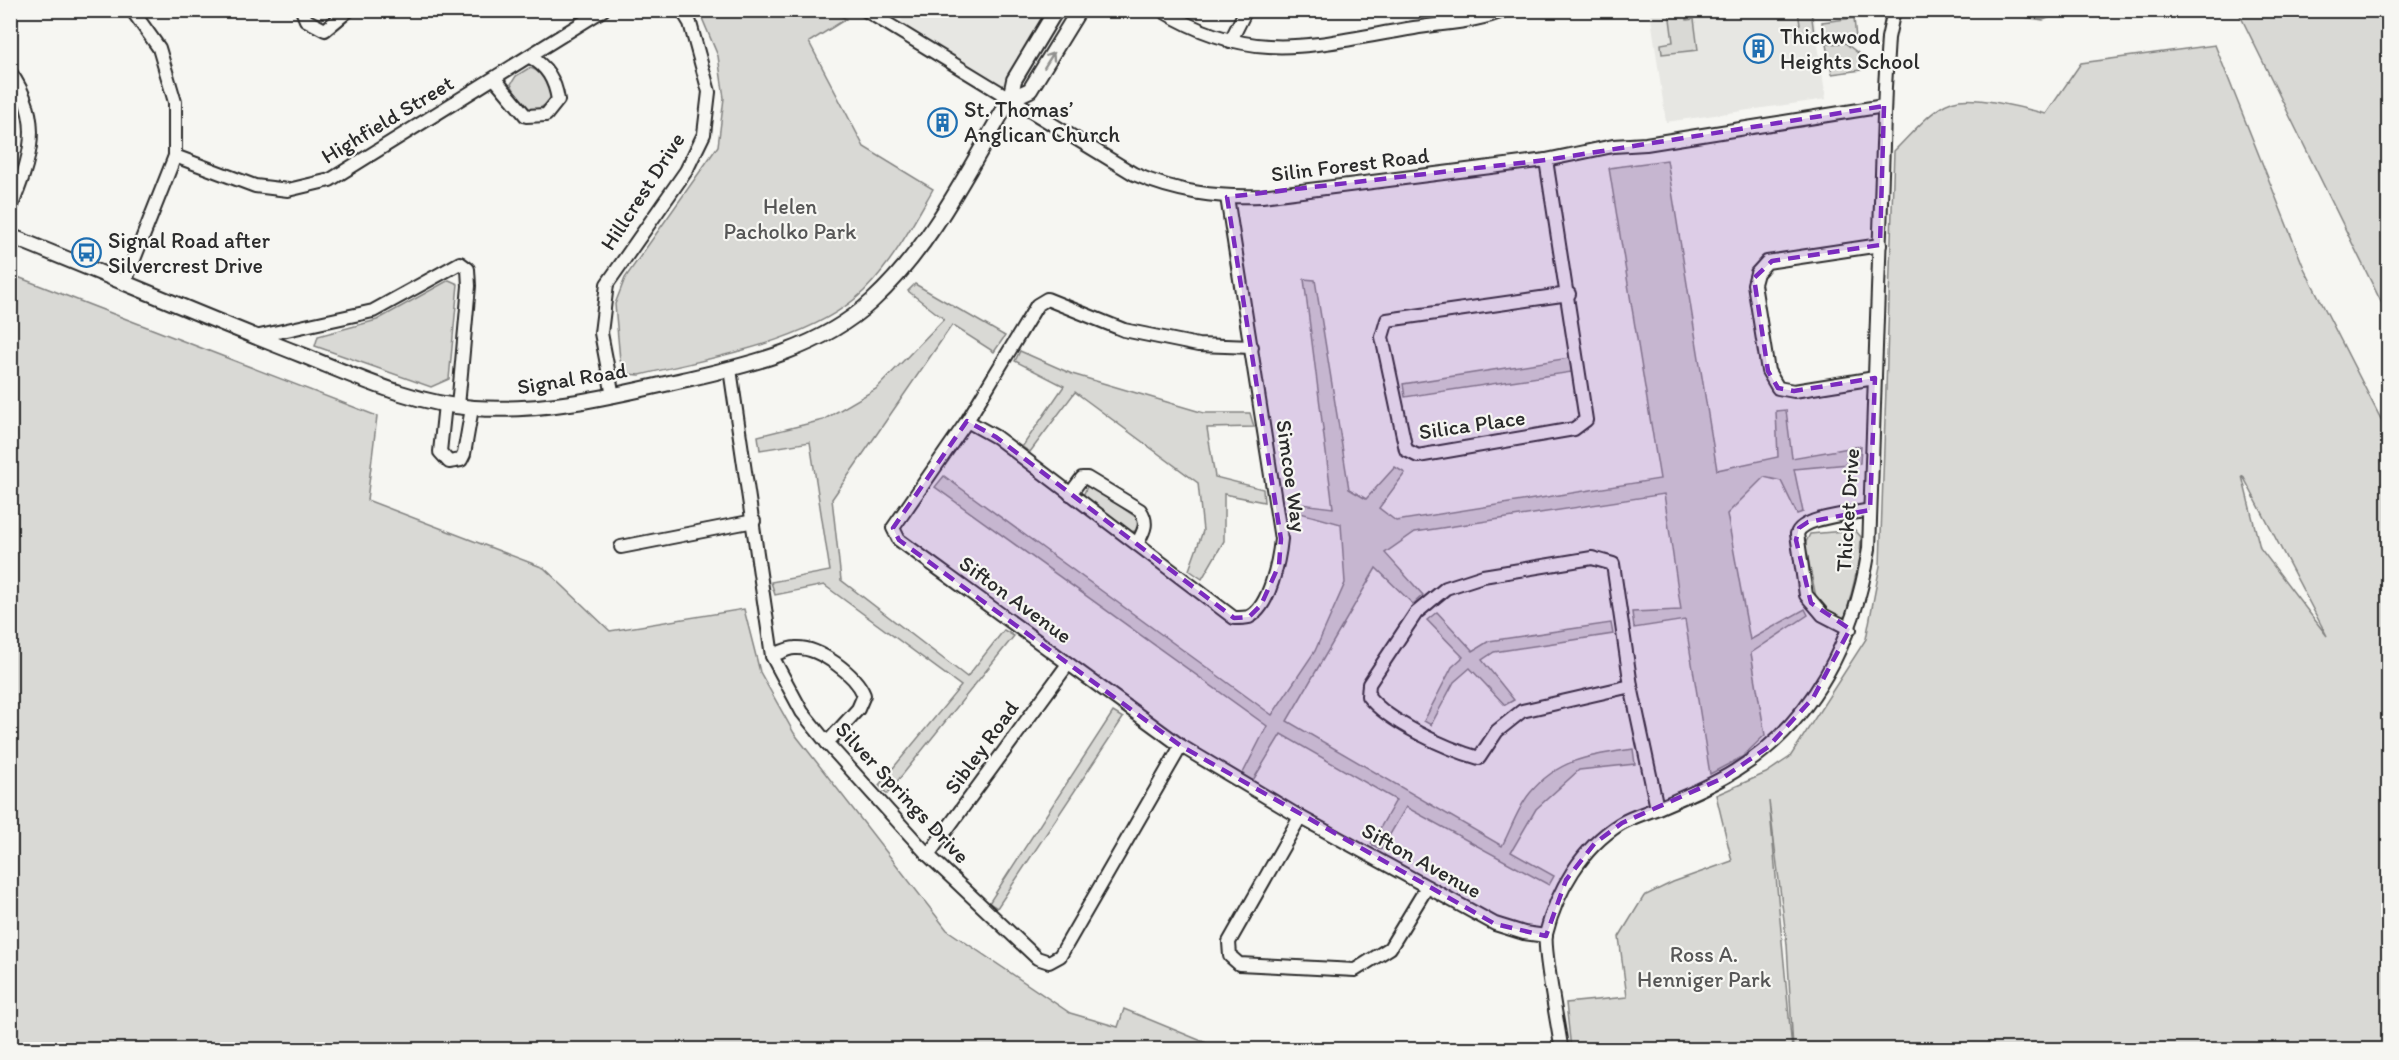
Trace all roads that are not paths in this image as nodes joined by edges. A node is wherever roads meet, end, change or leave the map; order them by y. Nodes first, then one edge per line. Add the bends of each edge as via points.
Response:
1 (132, 10) edge
2 (302, 10) edge
3 (349, 10) edge
4 (603, 10) edge
5 (682, 10) edge
6 (865, 10) edge
7 (1056, 10) edge
8 (1079, 10) edge
9 (1161, 10) edge
10 (1246, 10) edge
11 (1505, 10) edge
12 (1894, 10) edge
13 (1230, 42) junction
14 (530, 57) junction
15 (10, 72) edge
16 (495, 79) junction
17 (1010, 99) junction
18 (1884, 106) junction
19 (175, 156) junction
20 (1546, 160) junction
21 (1227, 197) junction
22 (10, 210) edge
23 (10, 236) edge
24 (1880, 245) junction
25 (124, 282) junction
26 (1569, 294) junction
27 (255, 337) junction
28 (1252, 346) junction
29 (730, 369) junction
30 (1875, 378) junction
31 (613, 396) junction
32 (459, 406) junction
33 (967, 421) junction
34 (1070, 494) junction
35 (1870, 510) junction
36 (754, 521) junction
37 (1137, 544) junction
38 (621, 547) dead end
39 (1850, 629) junction
40 (772, 656) junction
41 (1068, 664) junction
42 (1631, 686) junction
43 (827, 743) junction
44 (1181, 746) junction
45 (1658, 808) junction
46 (1300, 817) junction
47 (928, 855) junction
48 (1427, 886) junction
49 (1545, 936) junction
50 (1561, 1046) dead end

1 - 19 street via 159,48 175,102
2 - 3 street via 306,20 325,30
4 - 14 street, Highfield Street
5 - 31 street, Hillcrest Drive via 690,23 709,92 704,134 687,171 607,284 601,333
6 - 17 street, Silin Forest Road
7 - 17 street, Signal Road via 1014,80
17 -> 8 street, Signal Road via 1030,90
9 - 13 street via 1202,33
10 - 13 street
11 - 13 street via 1296,47
12 - 18 street, Thicket Drive via 1887,45
14 - 16 street, Highfield Street
14 - 16 street via 543,64 556,87 558,100 546,115 526,116
15 - 22 street via 32,116 28,164
16 - 19 street, Highfield Street via 330,180 288,190 255,186
17 - 21 street, Silin Forest Road via 1134,174 1173,189
17 - 29 street, Signal Road via 925,238 878,296 812,341
18 - 20 street, Silin Forest Road via 1613,146
18 - 24 street, Thicket Drive
19 - 25 street
20 - 21 street, Silin Forest Road via 1262,196
20 - 26 street, Silica Place
21 - 28 street, Simcoe Way
23 - 25 street, Signal Road
24 - 30 street, Thicket Drive
24 - 30 street via 1767,262 1756,273 1754,285 1768,371 1778,388 1794,391
25 - 27 street, Signal Road
26 - 26 street, Silica Place via 1387,320 1382,337 1406,450 1418,456 1574,429 1586,420
27 - 32 street, Signal Road via 385,388
27 - 32 street via 373,311 460,263 468,268 469,286
28 - 33 street, Sifton Avenue via 1198,345 1124,330 1047,299 1036,305
28 - 37 street, Simcoe Way via 1281,539 1279,565 1261,605 1249,617 1234,618
29 - 31 street, Signal Road
29 - 36 street, Silver Springs Drive
30 - 35 street, Thicket Drive
31 - 32 street, Signal Road via 530,408
33 - 34 street, Simcoe Way via 996,436
33 - 41 street, Sifton Avenue via 893,528 898,540
34 - 37 street, Simcoe Way
34 - 37 street via 1082,478 1088,478 1140,510 1146,528
35 - 39 street, Thicket Drive via 1864,579
35 - 39 street via 1808,522 1798,528 1806,595 1823,615
36 - 38 street
36 - 40 street, Silver Springs Drive
39 - 45 street, Thicket Drive via 1813,698 1768,747 1720,779
40 - 43 street, Silver Springs Drive via 802,712
40 - 43 street via 795,648 817,651 859,683 864,695 858,709
41 - 44 street, Sifton Avenue
41 - 47 street, Sibley Road
42 - 42 street via 1613,564 1592,558 1483,576 1446,588 1416,613 1369,684 1368,696 1377,708 1452,750 1479,758 1497,731 1522,711
42 - 45 street
43 - 47 street, Silver Springs Drive
44 - 46 street, Sifton Avenue
44 - 47 street, Silver Springs Drive via 1060,956 1049,962 1037,958
45 - 49 street, Thicket Drive via 1622,823 1595,843 1566,880
46 - 48 street, Sifton Avenue
46 - 48 street via 1229,942 1230,956 1239,964 1355,969 1390,948
48 - 49 street, Sifton Avenue via 1495,924
49 - 50 street, Thicket Drive

